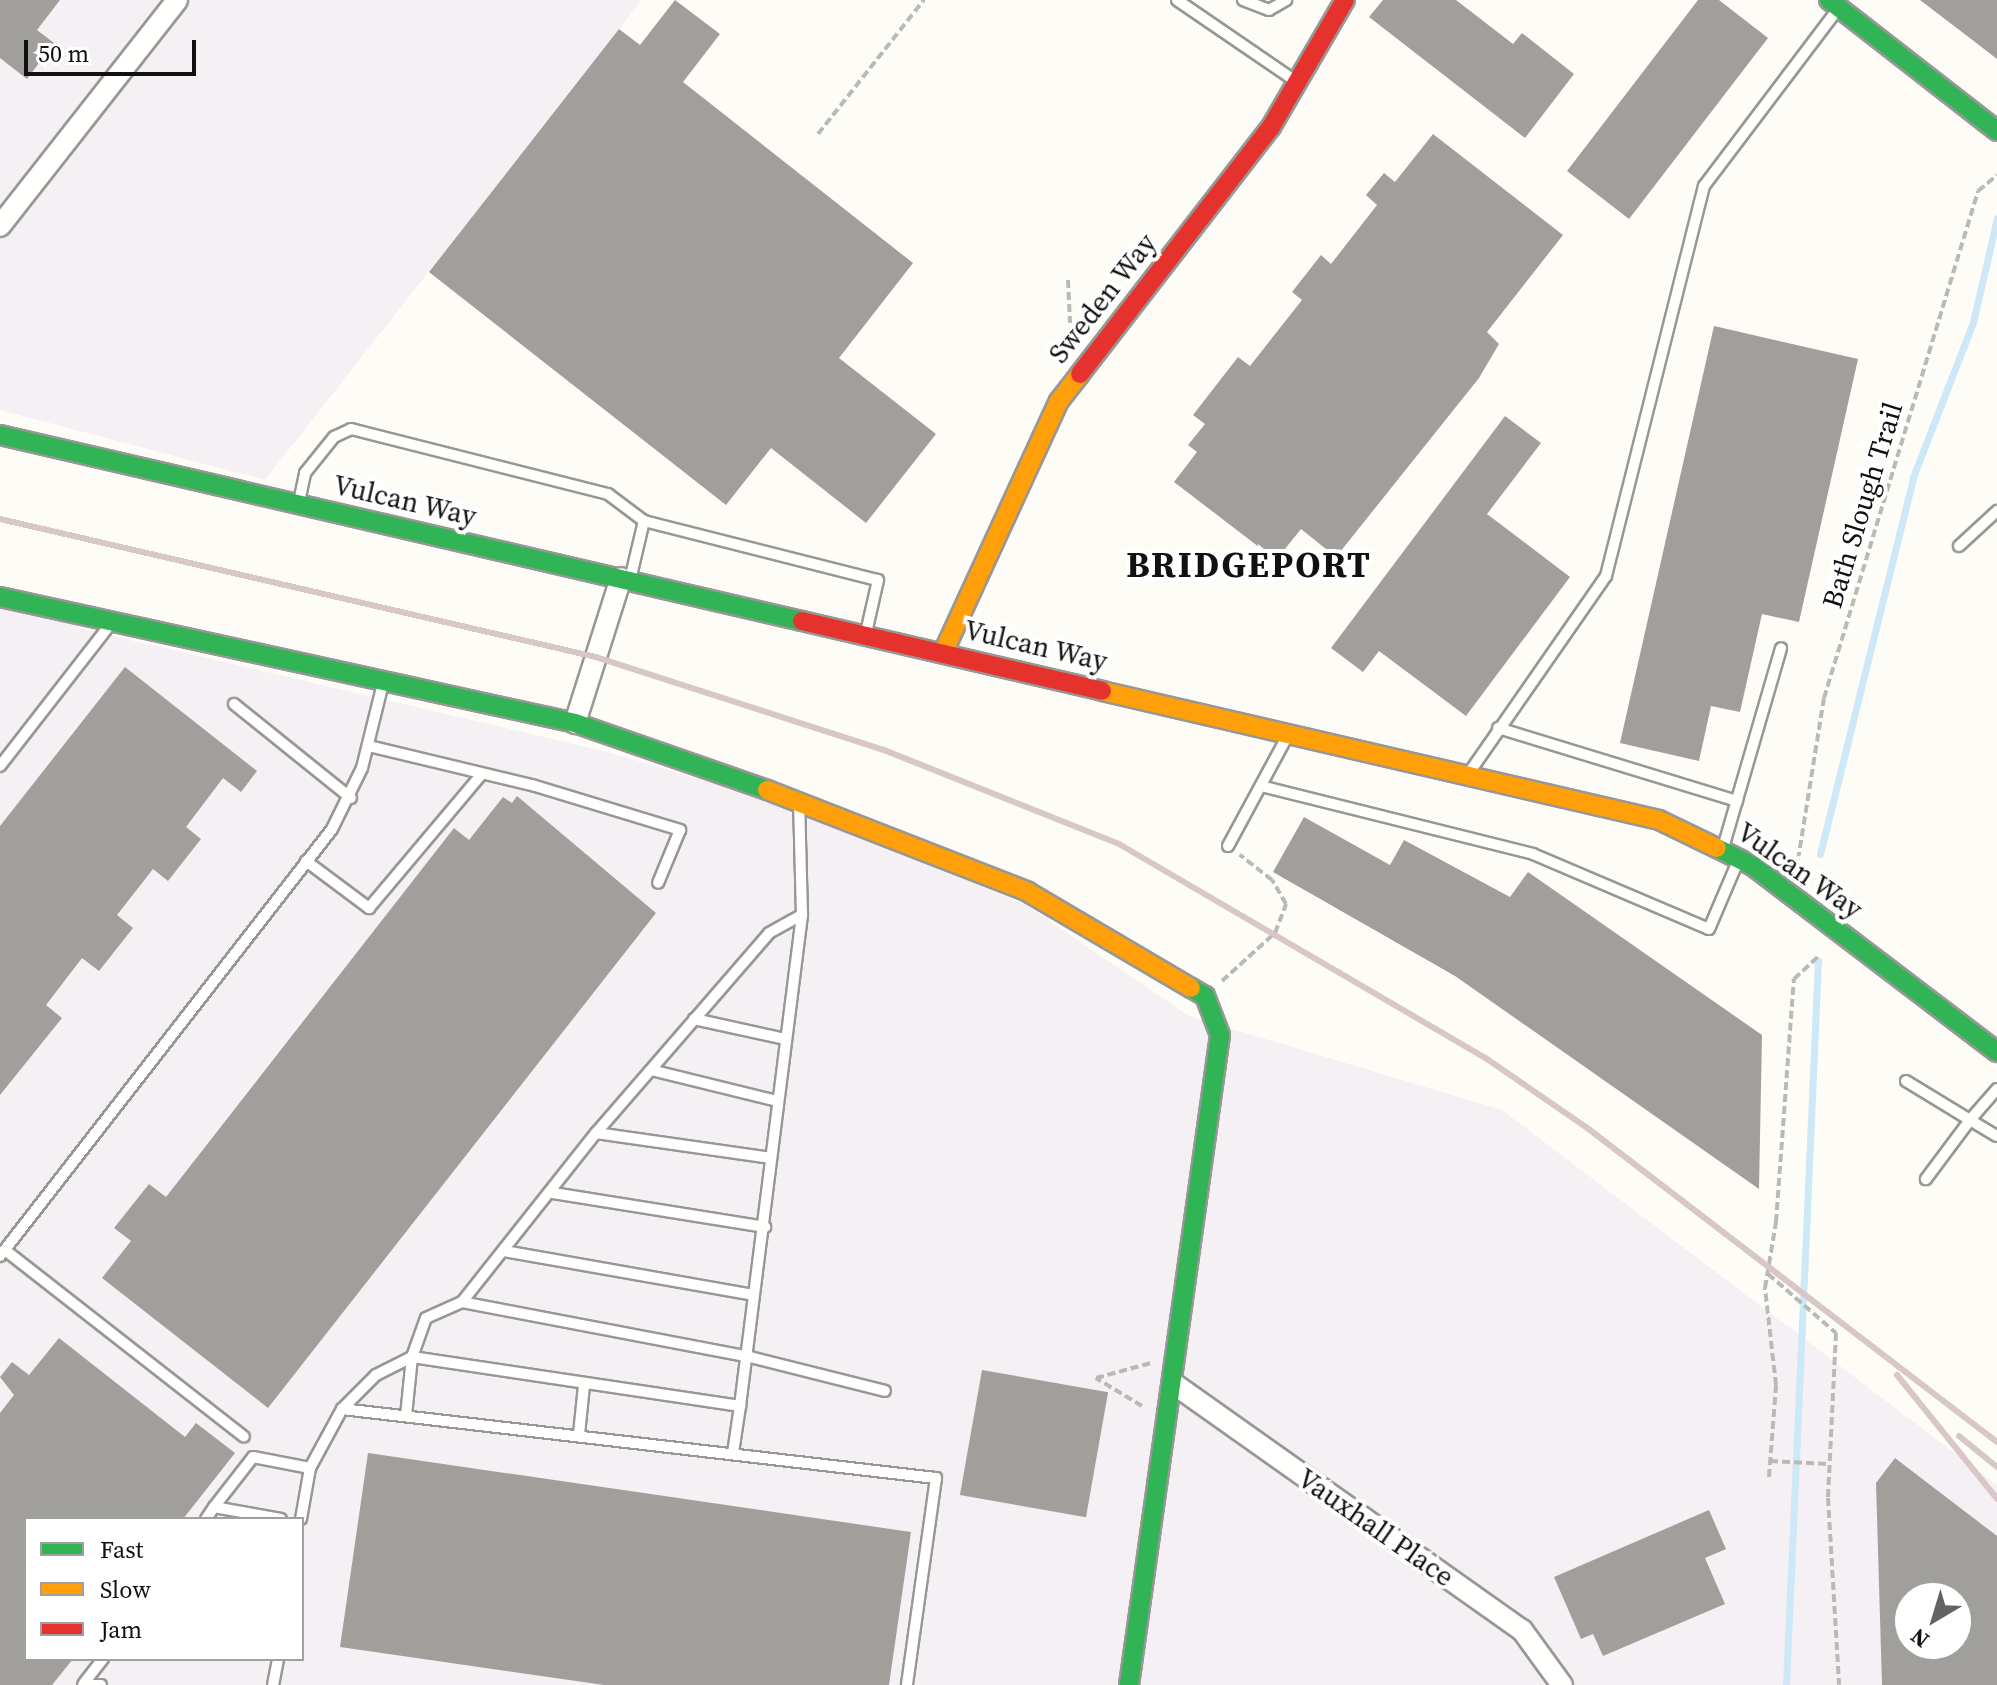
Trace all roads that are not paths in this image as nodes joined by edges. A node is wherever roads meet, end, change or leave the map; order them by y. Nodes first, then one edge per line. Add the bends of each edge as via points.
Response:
1 (177, 0) edge
2 (1177, 0) edge
3 (1243, 0) edge
4 (1286, 0) edge
5 (1345, 0) edge
6 (1834, 4) edge
7 (1299, 83) junction
8 (1994, 122) edge
9 (0, 226) edge
10 (0, 435) edge
11 (299, 504) junction
12 (1997, 511) edge
13 (644, 521) junction
14 (1959, 546) dead end
15 (626, 579) junction
16 (0, 597) edge
17 (111, 624) junction
18 (865, 635) junction
19 (1781, 648) dead end
20 (943, 653) junction
21 (383, 683) junction
22 (234, 704) dead end
23 (575, 723) junction
24 (1498, 728) junction
25 (1290, 732) junction
26 (369, 746) junction
27 (0, 766) edge
28 (1469, 773) junction
29 (482, 774) junction
30 (1261, 786) junction
31 (351, 798) junction
32 (799, 801) junction
33 (1737, 801) junction
34 (1228, 846) road end
35 (1731, 853) junction
36 (306, 861) junction
37 (658, 883) dead end
38 (802, 915) junction
39 (694, 1019) junction
40 (786, 1039) junction
41 (1997, 1052) edge
42 (651, 1070) junction
43 (1906, 1081) dead end
44 (1997, 1089) edge
45 (777, 1101) junction
46 (1970, 1120) junction
47 (596, 1133) junction
48 (1997, 1136) edge
49 (771, 1158) junction
50 (1926, 1179) dead end
51 (553, 1193) junction
52 (765, 1227) junction
53 (504, 1251) junction
54 (2, 1253) edge
55 (753, 1295) junction
56 (462, 1302) junction
57 (412, 1357) junction
58 (750, 1357) junction
59 (1174, 1384) junction
60 (584, 1386) junction
61 (885, 1391) dead end
62 (740, 1406) junction
63 (342, 1409) junction
64 (406, 1416) junction
65 (579, 1434) junction
66 (244, 1437) dead end
67 (733, 1453) junction
68 (310, 1468) junction
69 (214, 1507) junction
70 (207, 1517) edge
71 (270, 1517) edge
72 (301, 1517) edge
73 (101, 1661) edge
74 (278, 1661) edge
75 (84, 1684) edge
76 (101, 1685) edge
77 (273, 1685) edge
78 (907, 1685) edge
79 (1129, 1685) edge
80 (1562, 1685) edge

1 - 9 street
2 - 7 lane via 1251,56
3 - 4 lane via 1269,10
5 - 7 street, Sweden Way
6 - 8 street
6 - 24 lane via 1704,186 1606,576
7 - 20 street, Sweden Way via 1059,401
10 - 11 street, Vulcan Way
11 - 13 lane via 305,473 334,437 351,429 608,494
11 - 15 street, Vulcan Way
12 - 14 lane
13 - 15 lane
13 - 18 lane via 878,580
15 - 18 street, Vulcan Way
15 - 23 street
16 - 17 street
17 - 21 street
17 - 27 lane
18 - 20 street, Vulcan Way
19 - 33 lane
20 - 25 street, Vulcan Way
21 - 23 street
21 - 26 lane
22 - 31 lane
23 - 32 street
24 - 28 lane
24 - 33 lane
25 - 28 street, Vulcan Way
25 - 30 lane
26 - 29 lane
26 - 31 lane
28 - 35 street, Vulcan Way via 1631,811
29 - 36 lane via 369,908
29 - 37 lane via 680,830
30 - 34 lane
30 - 35 lane via 1533,854 1709,929
31 - 36 lane
32 - 38 lane
32 - 59 street via 1028,892 1205,996 1220,1035
33 - 35 lane
35 - 41 street, Vulcan Way
36 - 54 lane
38 - 39 lane via 769,933
38 - 40 lane
39 - 40 lane
39 - 42 lane
40 - 45 lane
42 - 45 lane
42 - 47 lane
43 - 46 lane
44 - 46 lane
45 - 49 lane
46 - 48 lane
46 - 50 lane
47 - 49 lane
47 - 51 lane
49 - 52 lane
51 - 52 lane
51 - 53 lane
52 - 55 lane
53 - 55 lane
53 - 56 lane
54 - 66 lane
55 - 58 lane
56 - 57 lane via 426,1318
56 - 58 lane
57 - 60 lane
57 - 63 lane via 376,1375
57 - 64 lane
58 - 61 lane
58 - 62 lane
59 - 79 street
59 - 80 street, Vauxhall Place via 1522,1630
60 - 62 lane
60 - 65 lane
62 - 67 lane
63 - 64 lane
63 - 68 lane
64 - 65 lane
65 - 67 lane
67 - 78 lane via 936,1478
68 - 69 lane via 253,1457
68 - 72 lane
69 - 70 lane
69 - 71 lane
73 - 75 lane
74 - 77 lane
75 - 76 lane

